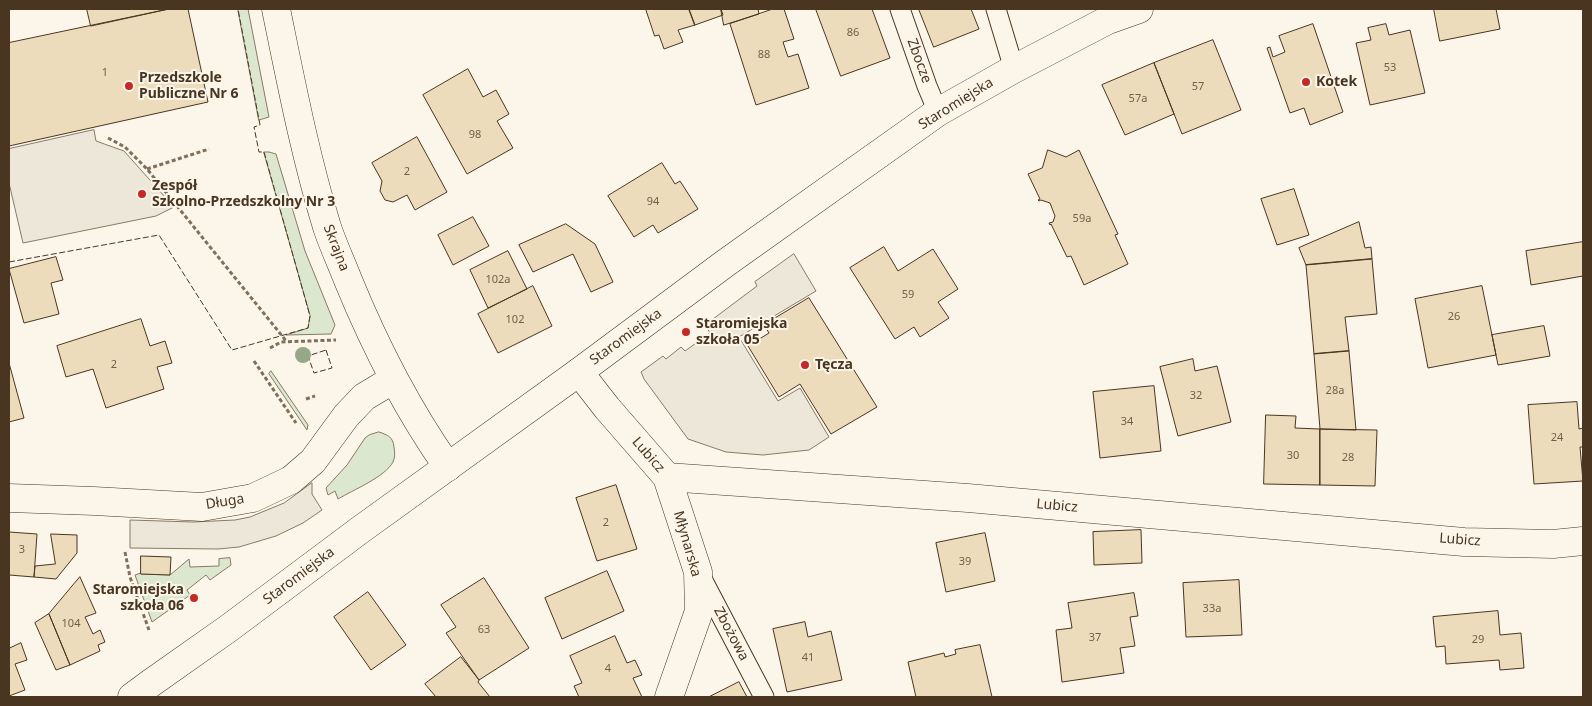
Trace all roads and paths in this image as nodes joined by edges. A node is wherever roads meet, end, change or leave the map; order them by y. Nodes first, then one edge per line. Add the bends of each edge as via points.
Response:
1 (276, 9) edge
2 (900, 9) edge
3 (996, 9) edge
4 (1139, 9) edge
5 (1014, 69) junction
6 (938, 112) junction
7 (108, 138) dead end
8 (209, 149) dead end
9 (147, 169) junction
10 (344, 340) dead end
11 (287, 342) junction
12 (270, 348) dead end
13 (254, 361) dead end
14 (579, 372) junction
15 (394, 379) junction
16 (296, 423) dead end
17 (448, 467) junction
18 (667, 477) junction
19 (9, 498) edge
20 (1583, 541) edge
21 (125, 552) dead end
22 (698, 572) junction
23 (149, 630) dead end
24 (132, 697) edge
25 (668, 697) edge
26 (764, 697) edge

1 - 15 street, Skrajna via 305,149 327,229 359,307
2 - 6 lane, Zbocze
3 - 5 lane
4 - 5 street, Staromiejska via 1108,20
5 - 6 street, Staromiejska
6 - 14 street, Staromiejska
7 - 9 path via 125,147
8 - 9 path
9 - 11 path
10 - 11 path
11 - 12 path
13 - 16 path
14 - 17 street, Staromiejska
14 - 18 street, Lubicz
15 - 17 street, Skrajna
15 - 19 street, Długa via 364,397 312,461 291,480 253,498 202,507
17 - 24 street, Staromiejska
18 - 20 street, Lubicz via 968,498 1464,542 1552,544
18 - 22 street, Młynarska
21 - 23 path via 130,577
22 - 25 street, Młynarska via 699,610
22 - 26 lane, Zbożowa

